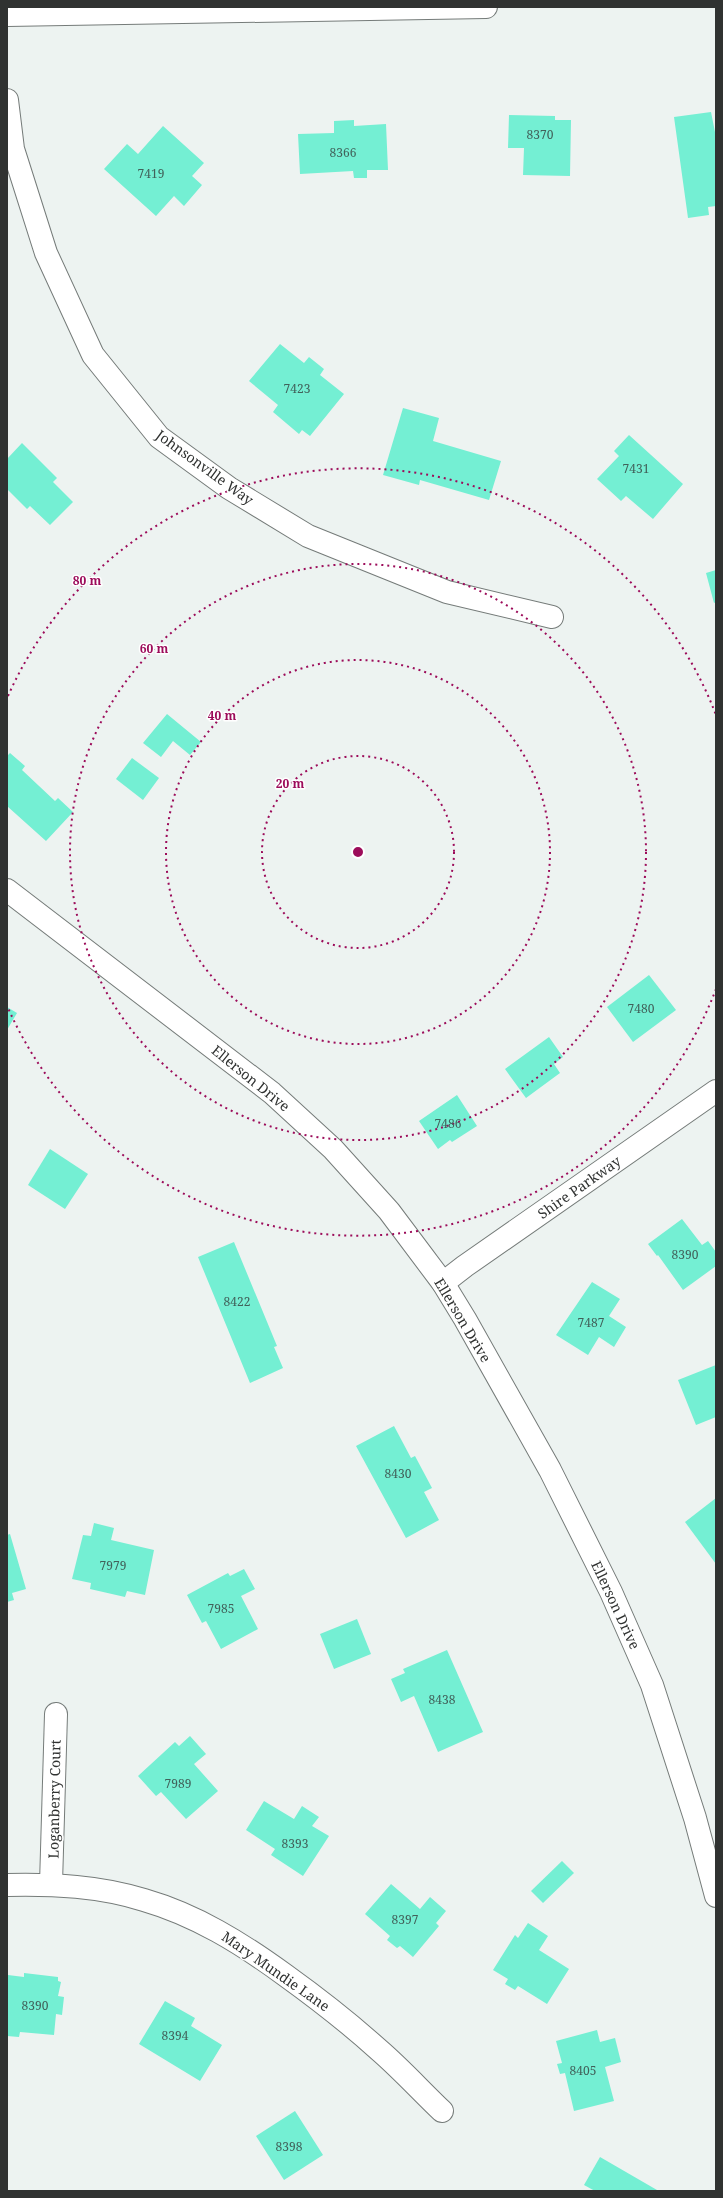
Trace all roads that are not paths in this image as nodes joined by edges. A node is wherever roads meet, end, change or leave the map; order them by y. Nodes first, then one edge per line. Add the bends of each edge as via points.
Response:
1 (486, 7) edge
2 (7, 15) edge
3 (7, 100) edge
4 (552, 617) dead end
5 (7, 890) edge
6 (714, 1096) edge
7 (443, 1283) junction
8 (56, 1714) dead end
9 (52, 1884) junction
10 (7, 1885) edge
11 (716, 1896) edge
12 (442, 2111) dead end

1 - 2 street
3 - 4 street, Johnsonville Way via 13,149 46,253 55,273 93,355 159,437 229,488 308,536 447,592
5 - 7 street, Ellerson Drive via 272,1093 333,1149 384,1205
6 - 7 street, Shire Parkway via 471,1261
7 - 11 street, Ellerson Drive via 550,1470 611,1592 652,1685 695,1818
8 - 9 street, Loganberry Court
9 - 10 street, Mary Mundie Lane
9 - 12 street, Mary Mundie Lane via 90,1888 144,1900 196,1919 245,1946 328,2006 380,2050

